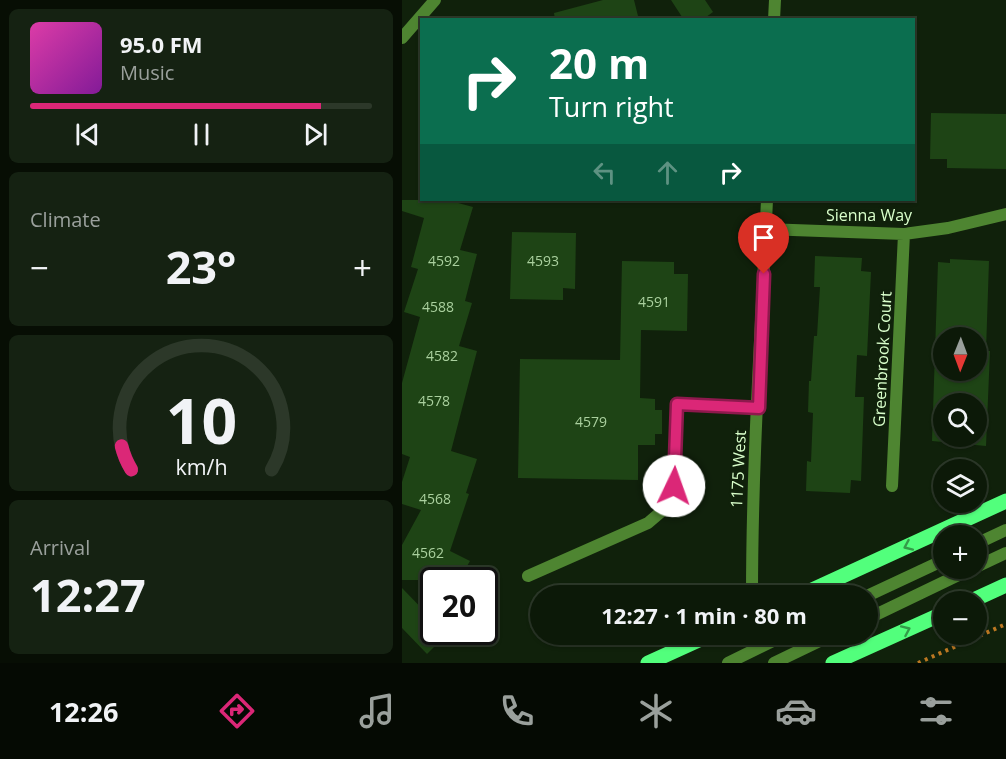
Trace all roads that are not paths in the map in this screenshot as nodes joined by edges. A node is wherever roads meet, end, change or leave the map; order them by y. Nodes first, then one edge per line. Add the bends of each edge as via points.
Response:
1 (435, 0) edge
2 (775, 0) edge
3 (774, 18) edge
4 (402, 38) edge
5 (766, 201) edge
6 (1006, 214) edge
7 (765, 229) junction
8 (904, 234) junction
9 (759, 408) junction
10 (892, 486) dead end
11 (1006, 501) edge
12 (1006, 530) edge
13 (987, 539) edge
14 (1006, 553) edge
15 (987, 562) edge
16 (933, 565) edge
17 (528, 576) dead end
18 (951, 579) edge
19 (752, 585) edge
20 (823, 585) edge
21 (1006, 585) edge
22 (878, 591) edge
23 (987, 594) edge
24 (878, 614) edge
25 (933, 618) edge
26 (688, 645) edge
27 (765, 645) edge
28 (811, 645) edge
29 (648, 663) edge
30 (728, 663) edge
31 (774, 663) edge
32 (833, 663) edge

1 - 4 street
2 - 3 street
5 - 7 street, 1175 West
6 - 8 street, Sienna Way
7 - 8 street, Sienna Way
7 - 9 street, 1175 West
8 - 10 street, Greenbrook Court
9 - 17 street via 677,404 674,486 662,511 648,523
9 - 19 street, 1175 West via 752,478
11 -> 20 main road
12 - 13 street
14 - 15 street
16 - 22 street
18 - 24 street
21 - 23 main road
32 -> 25 main road
26 - 29 main road
27 - 30 street
28 - 31 street

